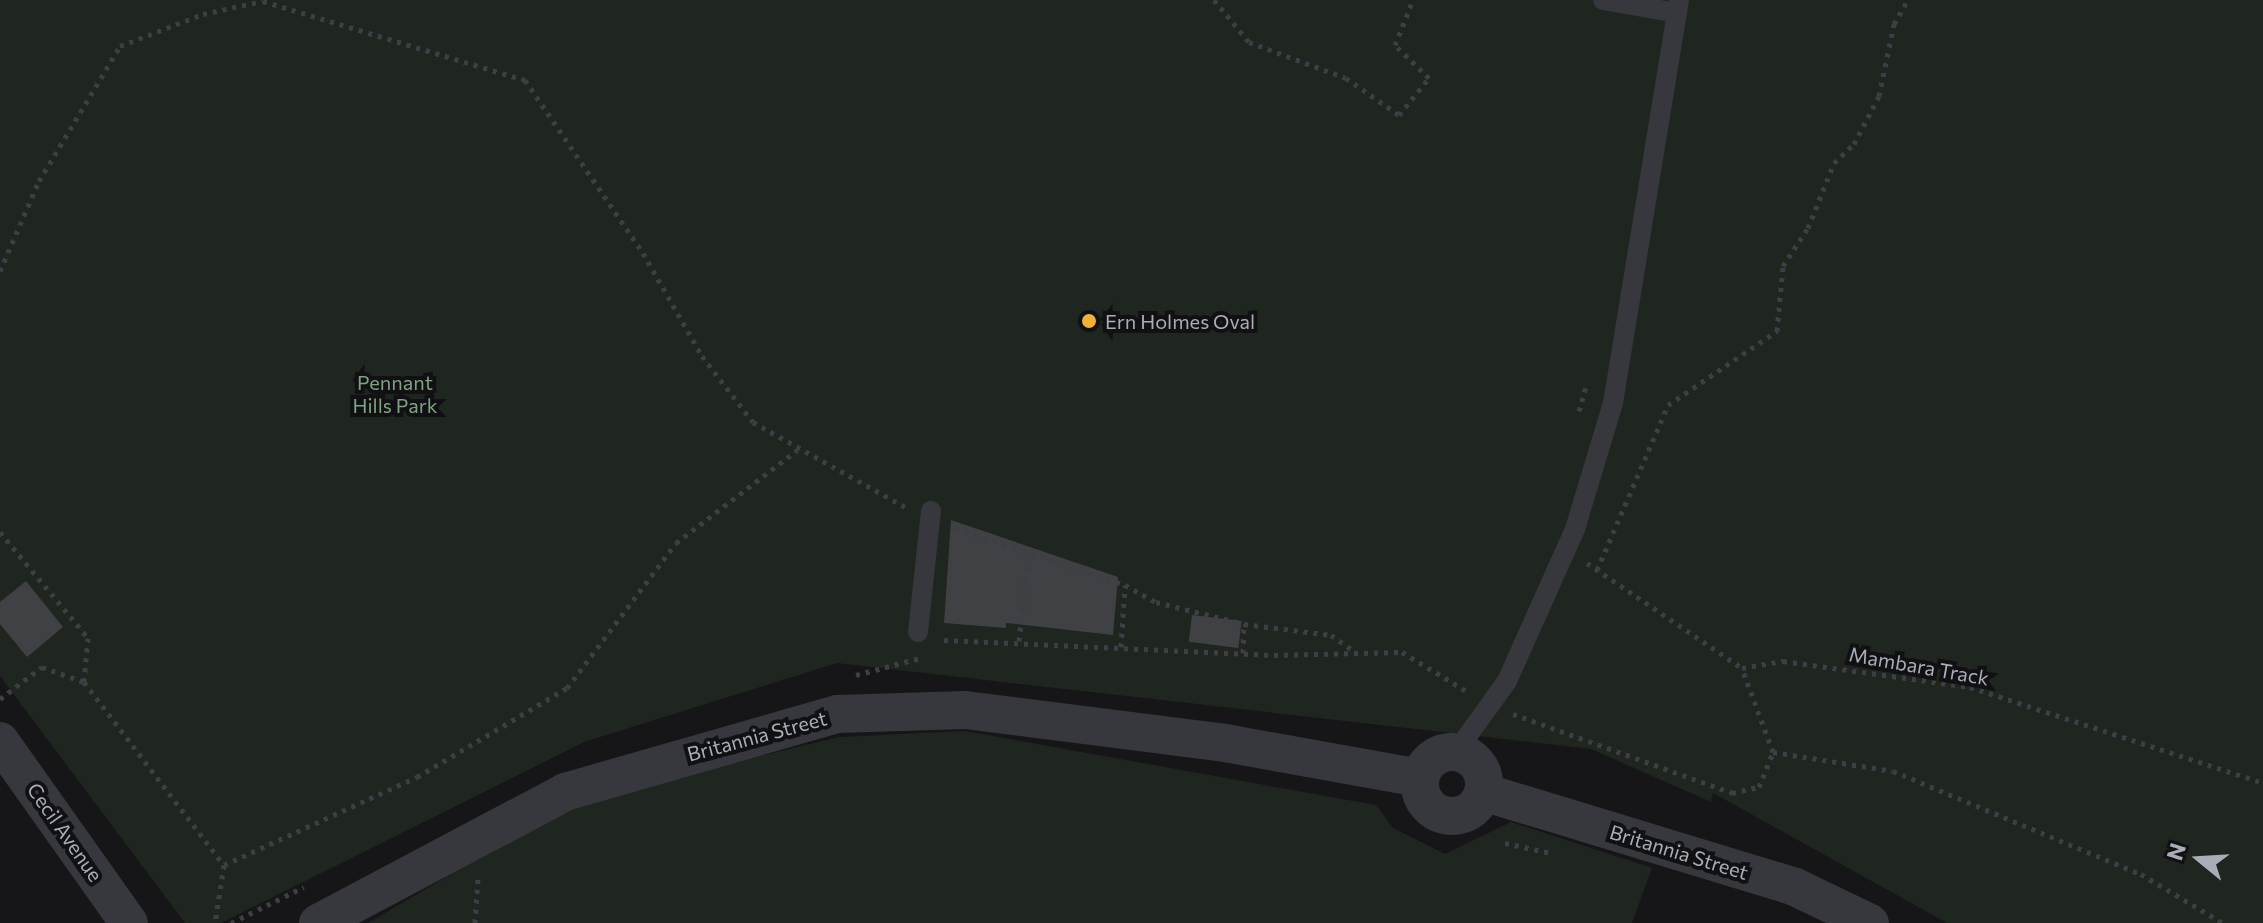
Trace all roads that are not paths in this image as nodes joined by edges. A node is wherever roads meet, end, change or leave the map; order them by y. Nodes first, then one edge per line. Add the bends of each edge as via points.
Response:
1 (1603, 0) edge
2 (1678, 6) edge
3 (929, 515) road end
4 (918, 632) dead end
5 (0, 741) edge
6 (1456, 752) junction
7 (1420, 778) junction
8 (1483, 792) junction
9 (129, 923) edge
10 (318, 923) edge
11 (1870, 923) edge

1 - 2 lane
2 - 6 lane via 1613,403 1566,548 1492,707
3 - 4 lane
5 - 9 street, Cecil Avenue
6 - 7 street via 1433,758
6 - 8 street via 1475,761
7 - 8 street via 1425,802 1445,816 1469,812
7 - 10 street, Britannia Street via 1225,743 965,710 837,714 565,792
8 - 11 street, Britannia Street via 1795,887

